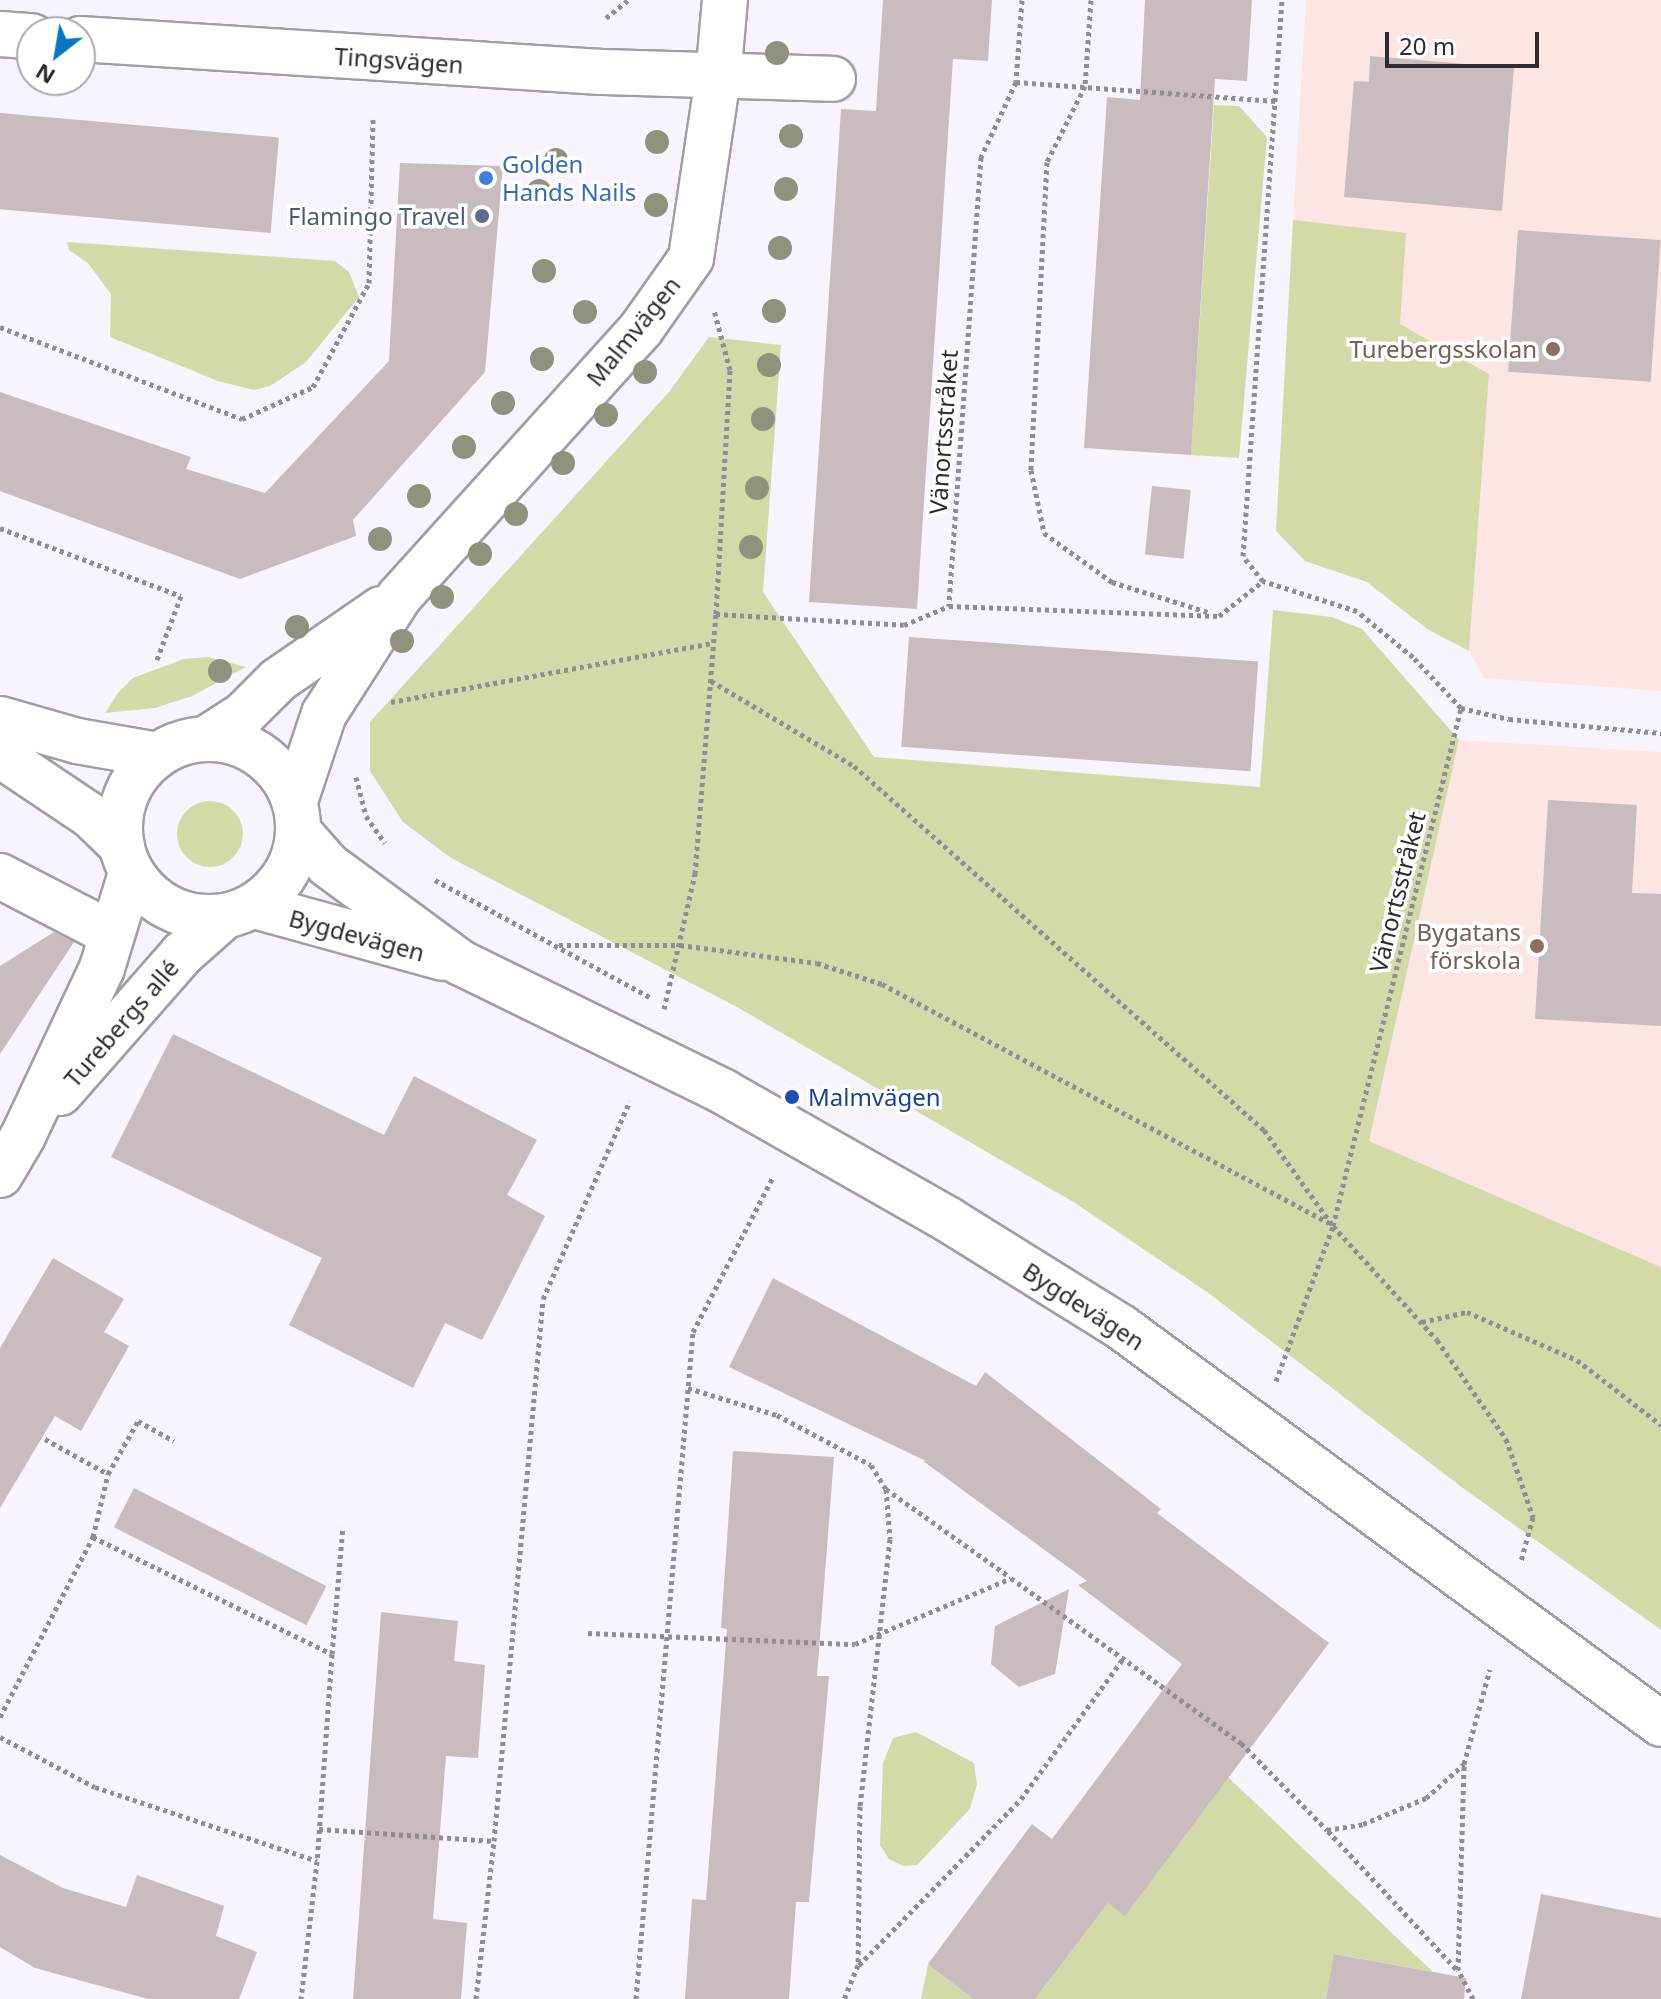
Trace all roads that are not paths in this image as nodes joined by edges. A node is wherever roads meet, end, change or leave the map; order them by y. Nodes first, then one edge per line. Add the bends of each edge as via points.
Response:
1 (725, 0) edge
2 (96, 40) edge
3 (718, 78) junction
4 (833, 79) dead end
5 (399, 597) junction
6 (0, 719) edge
7 (207, 738) junction
8 (0, 755) edge
9 (158, 755) junction
10 (297, 816) junction
11 (126, 860) junction
12 (0, 876) edge
13 (239, 911) junction
14 (112, 934) junction
15 (461, 963) junction
16 (11, 1130) edge
17 (0, 1175) edge
18 (1661, 1724) edge

1 - 3 street, Malmvägen
2 - 3 street, Tingsvägen
3 - 4 street, Tingsvägen
3 - 5 street, Malmvägen via 691,258 641,329
5 - 7 street, Malmvägen via 278,680 243,715
5 - 10 street, Malmvägen via 324,714
6 - 9 street via 77,741
7 - 9 street
7 - 10 street via 262,754 280,773
8 - 11 street via 91,816
9 - 11 street via 125,791 120,816
10 - 13 street via 289,871 278,886
10 - 15 street, Bygdevägen via 328,865
11 - 13 street via 151,897 164,906 194,917
11 - 14 street, Turebergs allé
12 - 14 street
13 - 15 street, Bygdevägen
13 - 16 street, Turebergs allé via 145,994
14 - 16 street, Turebergs allé via 102,968
15 - 18 street, Bygdevägen via 724,1092 949,1220 1121,1327
16 - 17 street, Turebergs allé

